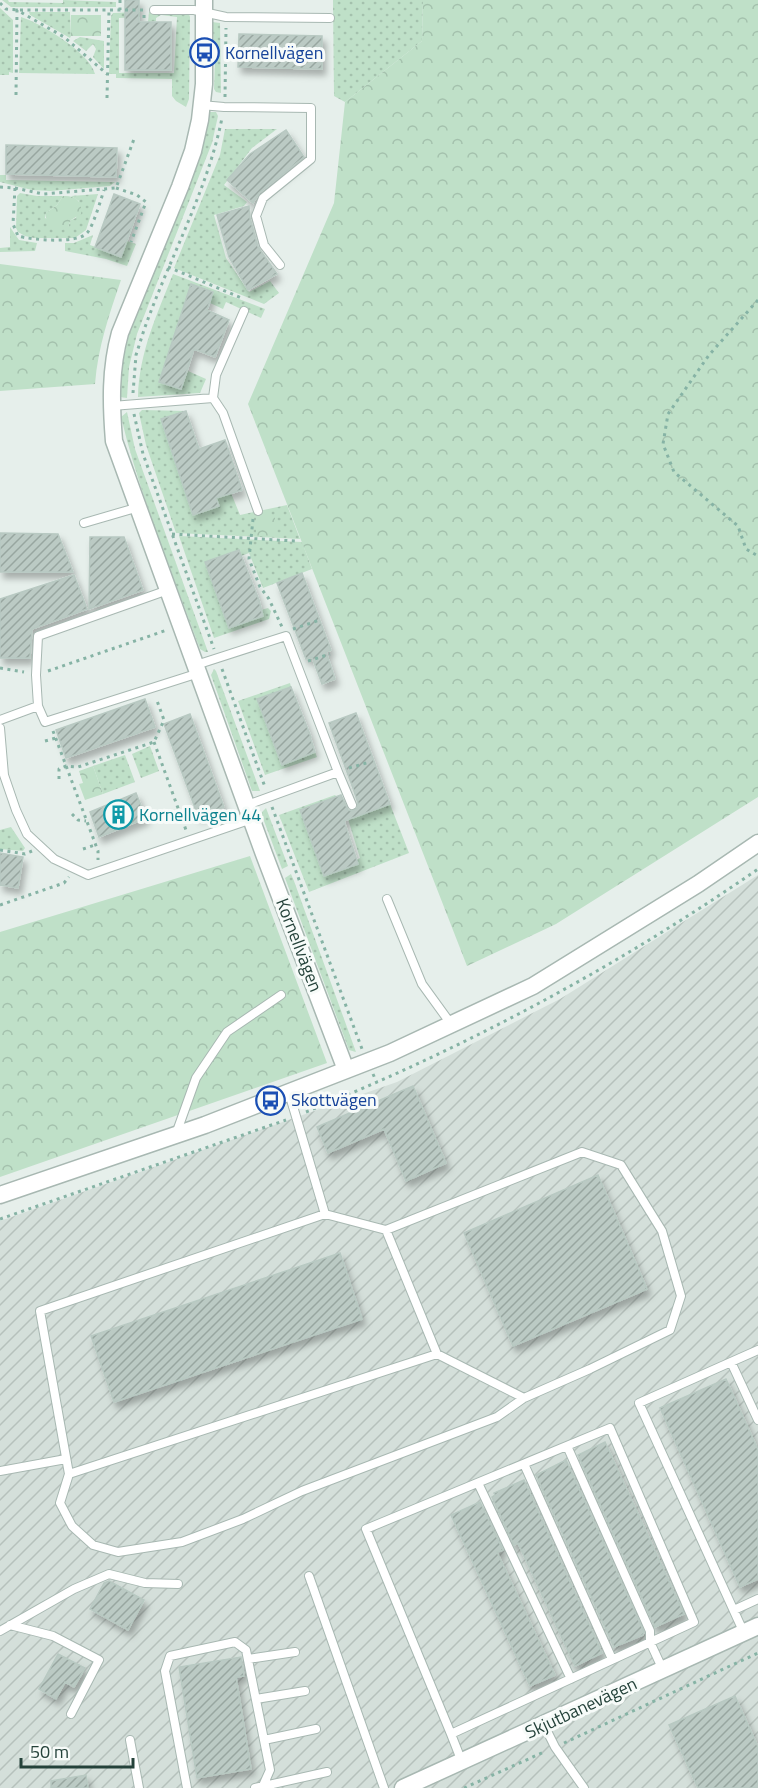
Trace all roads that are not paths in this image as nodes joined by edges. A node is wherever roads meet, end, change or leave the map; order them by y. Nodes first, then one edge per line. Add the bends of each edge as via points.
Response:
1 (204, 6) edge
2 (154, 10) road end
3 (330, 18) dead end
4 (201, 105) junction
5 (280, 265) dead end
6 (244, 311) road end
7 (213, 398) junction
8 (112, 406) junction
9 (139, 507) junction
10 (258, 511) road end
11 (84, 523) dead end
12 (168, 590) junction
13 (197, 669) junction
14 (38, 706) junction
15 (0, 720) edge
16 (0, 728) edge
17 (338, 772) junction
18 (352, 805) dead end
19 (249, 812) junction
20 (758, 843) edge
21 (387, 899) dead end
22 (281, 995) dead end
23 (451, 1024) junction
24 (346, 1070) junction
25 (289, 1093) junction
26 (176, 1135) junction
27 (0, 1195) edge
28 (325, 1214) junction
29 (386, 1230) junction
30 (758, 1350) edge
31 (437, 1354) junction
32 (731, 1362) junction
33 (524, 1398) junction
34 (758, 1420) edge
35 (567, 1446) junction
36 (66, 1459) junction
37 (524, 1464) junction
38 (0, 1471) edge
39 (69, 1474) junction
40 (478, 1483) junction
41 (309, 1576) dead end
42 (178, 1584) dead end
43 (758, 1599) edge
44 (734, 1610) junction
45 (10, 1625) junction
46 (751, 1629) edge
47 (0, 1631) edge
48 (650, 1642) junction
49 (296, 1652) dead end
50 (248, 1659) junction
51 (612, 1659) junction
52 (663, 1670) junction
53 (571, 1679) junction
54 (305, 1691) dead end
55 (256, 1699) junction
56 (71, 1714) dead end
57 (544, 1725) junction
58 (316, 1729) dead end
59 (451, 1734) junction
60 (130, 1740) dead end
61 (264, 1740) junction
62 (462, 1762) junction
63 (327, 1772) dead end
64 (138, 1788) edge
65 (187, 1788) edge
66 (260, 1788) edge
67 (384, 1788) edge
68 (403, 1788) edge
69 (584, 1788) edge

1 - 2 lane via 194,10
1 - 3 lane via 226,17
1 - 4 street, Kornellvägen
4 - 5 lane via 311,108 311,159 262,198 256,216 264,245
4 - 8 street, Kornellvägen via 193,151 120,333 115,350
6 - 7 lane via 216,375
7 - 8 lane
7 - 10 lane via 223,413
8 - 9 street, Kornellvägen via 114,441
9 - 11 lane
9 - 12 street, Kornellvägen
12 - 13 street, Kornellvägen
12 - 14 lane via 38,636
13 - 14 lane via 152,688 45,722
13 - 17 lane via 217,658 286,636
13 - 19 street, Kornellvägen
14 - 15 lane
16 - 19 lane via 4,775 27,834 54,859 88,875 190,840
17 - 18 lane
17 - 19 lane via 269,798
19 - 24 street, Kornellvägen
20 - 23 street via 532,986
21 - 23 lane via 422,984
22 - 26 lane via 227,1032 196,1078
23 - 24 street
24 - 25 street
25 - 26 street
25 - 28 lane
26 - 27 street
28 - 29 lane
28 - 36 lane via 40,1311
29 - 31 lane
29 - 33 lane via 582,1152 621,1166 662,1231 681,1296 670,1330
30 - 32 lane
31 - 33 lane
31 - 39 lane
32 - 34 lane
32 - 44 lane via 639,1403
33 - 39 lane via 497,1417 302,1491 182,1542 118,1552 93,1545 72,1526 60,1503
35 - 37 lane
35 - 48 lane via 650,1630
35 - 48 lane via 610,1428 694,1622
36 - 38 lane
36 - 39 lane
37 - 40 lane
37 - 51 lane
40 - 53 lane
40 - 59 lane via 366,1529
41 - 67 lane
42 - 45 lane via 145,1583 109,1574
43 - 44 lane
44 - 46 lane
45 - 47 lane
45 - 56 lane via 53,1636 99,1660
46 - 52 street, Skjutbanevägen
48 - 51 lane
48 - 52 lane
49 - 50 lane
50 - 55 lane
50 - 65 lane via 246,1650 235,1642 170,1656 165,1671
51 - 53 lane
52 - 57 street, Skjutbanevägen
53 - 59 lane
54 - 55 lane
55 - 61 lane
57 - 62 street, Skjutbanevägen
57 - 69 lane
58 - 61 lane
59 - 62 lane
60 - 64 lane
61 - 66 lane via 270,1770
62 - 68 street, Skjutbanevägen
63 - 66 lane

